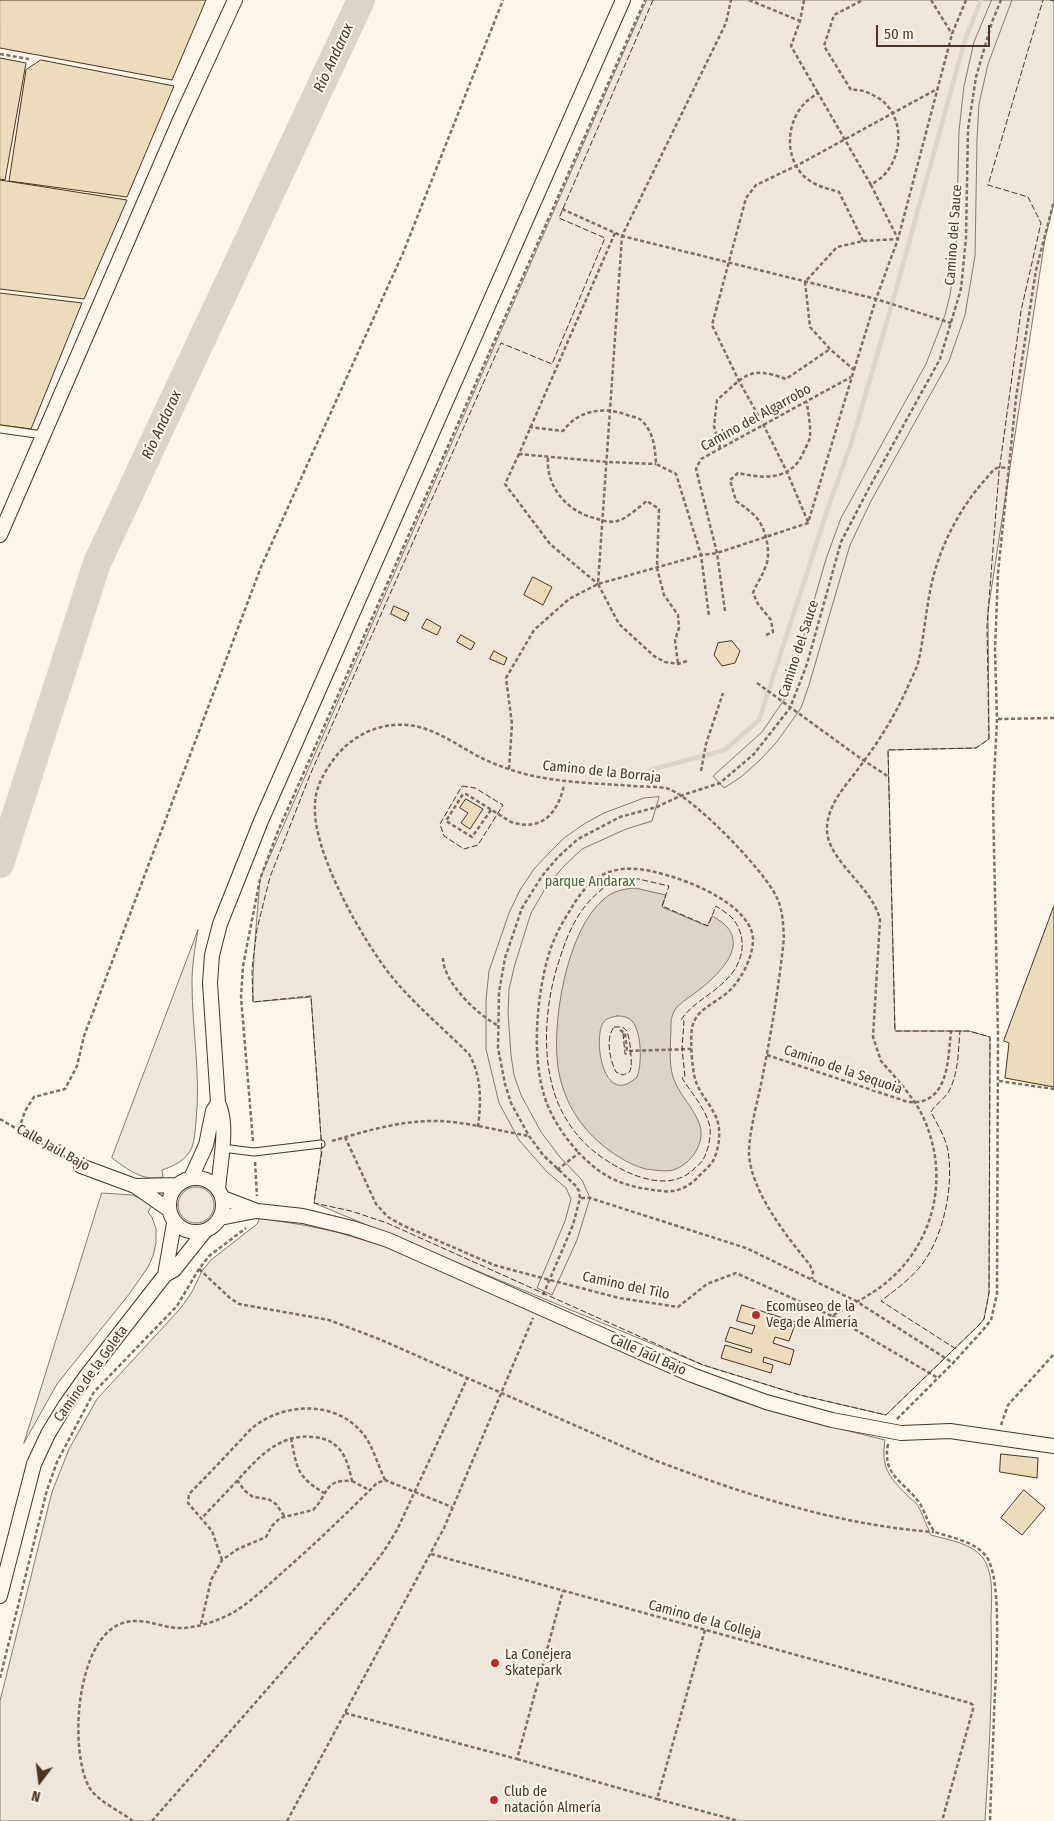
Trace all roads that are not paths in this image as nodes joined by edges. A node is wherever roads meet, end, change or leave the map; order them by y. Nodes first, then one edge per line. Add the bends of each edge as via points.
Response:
1 (234, 0) edge
2 (623, 0) edge
3 (0, 429) edge
4 (43, 435) junction
5 (0, 535) edge
6 (218, 1103) junction
7 (321, 1144) road end
8 (222, 1148) junction
9 (81, 1166) road end
10 (190, 1178) junction
11 (177, 1185) junction
12 (135, 1186) junction
13 (220, 1194) junction
14 (257, 1206) junction
15 (168, 1209) junction
16 (220, 1218) junction
17 (174, 1223) junction
18 (205, 1231) junction
19 (165, 1274) junction
20 (1054, 1446) edge
21 (0, 1596) edge

1 - 4 street
2 - 6 street via 261,821 220,924 212,955 210,983
3 - 4 lane
4 - 5 street
6 - 8 street via 222,1112
6 - 10 street via 213,1111 206,1145
7 - 8 lane via 254,1152
8 - 13 street
9 - 12 street, Calle Jaúl Bajo
10 - 11 street
10 - 13 street via 210,1182
11 - 12 street
11 - 15 street via 170,1196
12 - 15 street
13 - 14 street, Calle Jaúl Bajo
13 - 16 street via 223,1208
14 - 16 street, Calle Jaúl Bajo
14 - 20 street, Calle Jaúl Bajo via 379,1237 724,1388 766,1402 901,1434 950,1431
15 - 17 street
16 - 18 street
17 - 18 street via 194,1233
17 - 19 street, Camino de la Goleta
18 - 19 street, Camino de la Goleta via 174,1270
19 - 21 street, Camino de la Goleta via 87,1374 48,1434 34,1464

